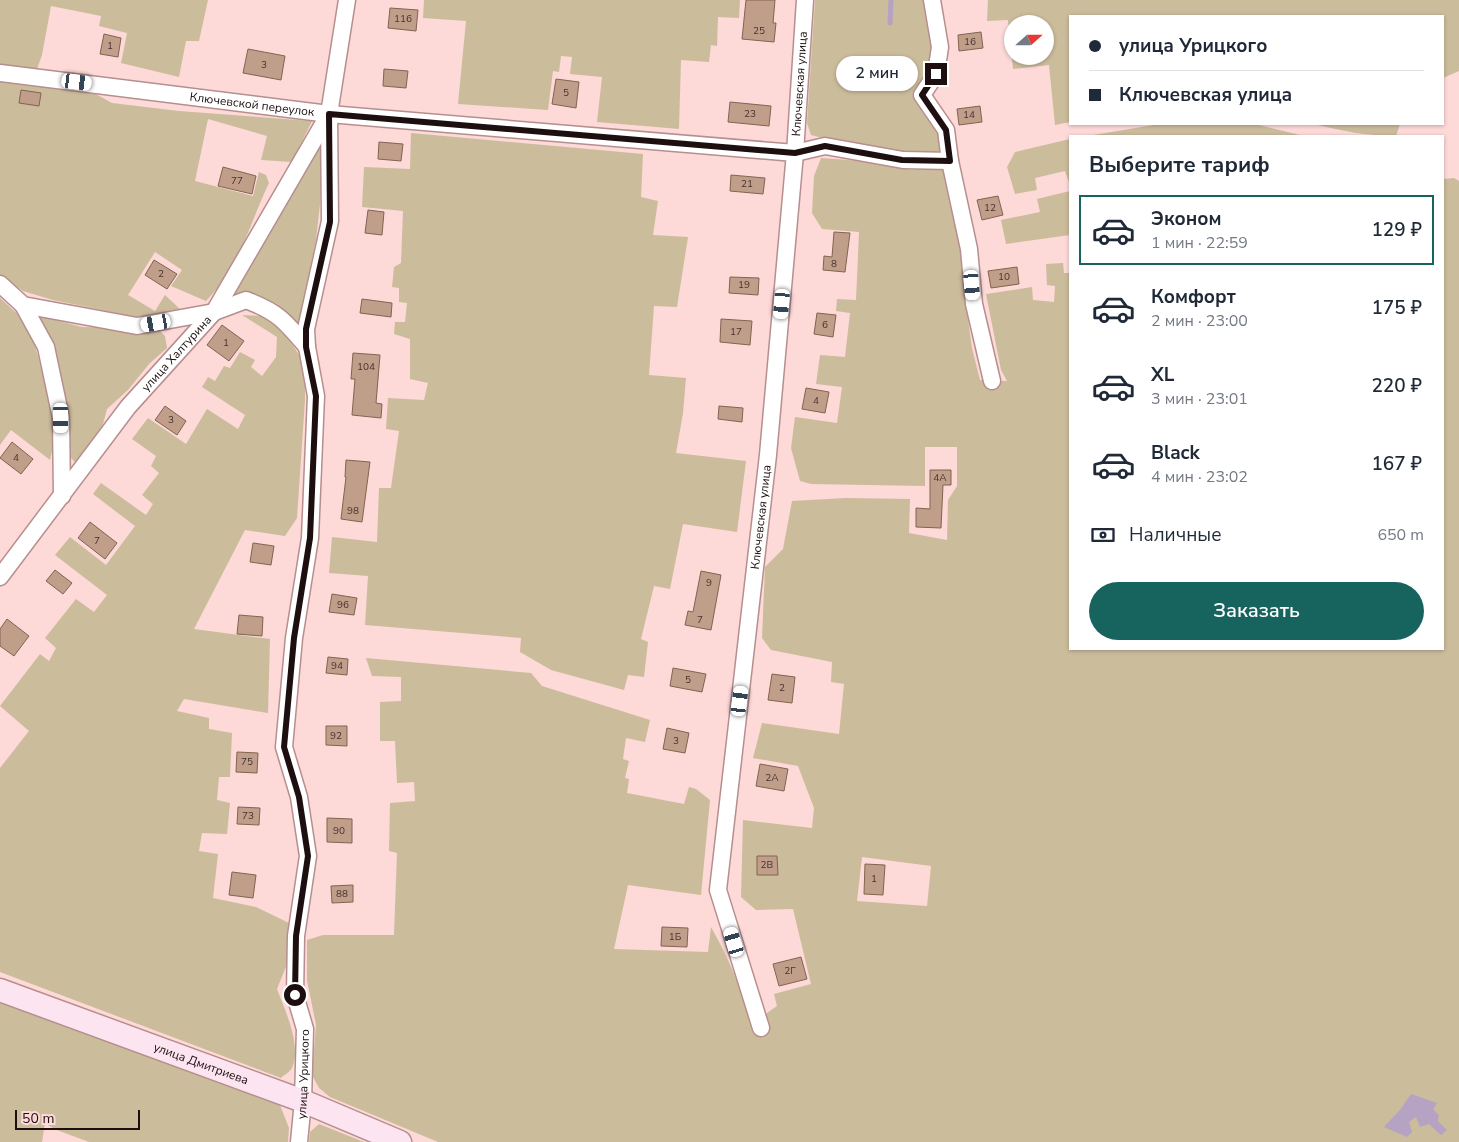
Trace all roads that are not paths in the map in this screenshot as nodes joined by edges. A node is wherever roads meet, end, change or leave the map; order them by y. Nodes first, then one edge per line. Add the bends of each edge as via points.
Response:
1 (347, 0) edge
2 (806, 0) edge
3 (932, 0) edge
4 (0, 73) edge
5 (329, 114) junction
6 (795, 153) junction
7 (950, 161) junction
8 (0, 284) edge
9 (23, 305) junction
10 (214, 312) junction
11 (306, 347) junction
12 (992, 381) dead end
13 (62, 496) junction
14 (0, 577) edge
15 (0, 990) edge
16 (761, 1028) dead end
17 (303, 1101) junction
18 (299, 1142) edge
19 (400, 1142) edge

1 - 5 street, улица Урицкого
2 - 6 street, Ключевская улица
3 - 7 street via 940,48 936,74 922,95 946,130
4 - 5 street, Ключевской переулок
5 - 6 street, Ключевской переулок
5 - 10 street, улица Халтурина
5 - 11 street, улица Урицкого via 330,222 306,329
6 - 7 street, Ключевской переулок via 825,146 902,160
6 - 16 street, Ключевская улица via 768,455 718,890
7 - 12 street via 969,249 974,304
8 - 9 street
9 - 10 street via 137,326
9 - 13 street via 46,346 61,418
10 - 11 street via 246,300 267,308 286,322
10 - 13 street, улица Халтурина via 128,407
11 - 17 street, улица Урицкого via 316,396 310,538 294,638 284,747 299,797 308,856 296,936 295,995 305,1029
13 - 14 street, улица Халтурина
15 - 17 street, улица Дмитриева
17 - 18 street, улица Урицкого
17 - 19 street, улица Дмитриева

